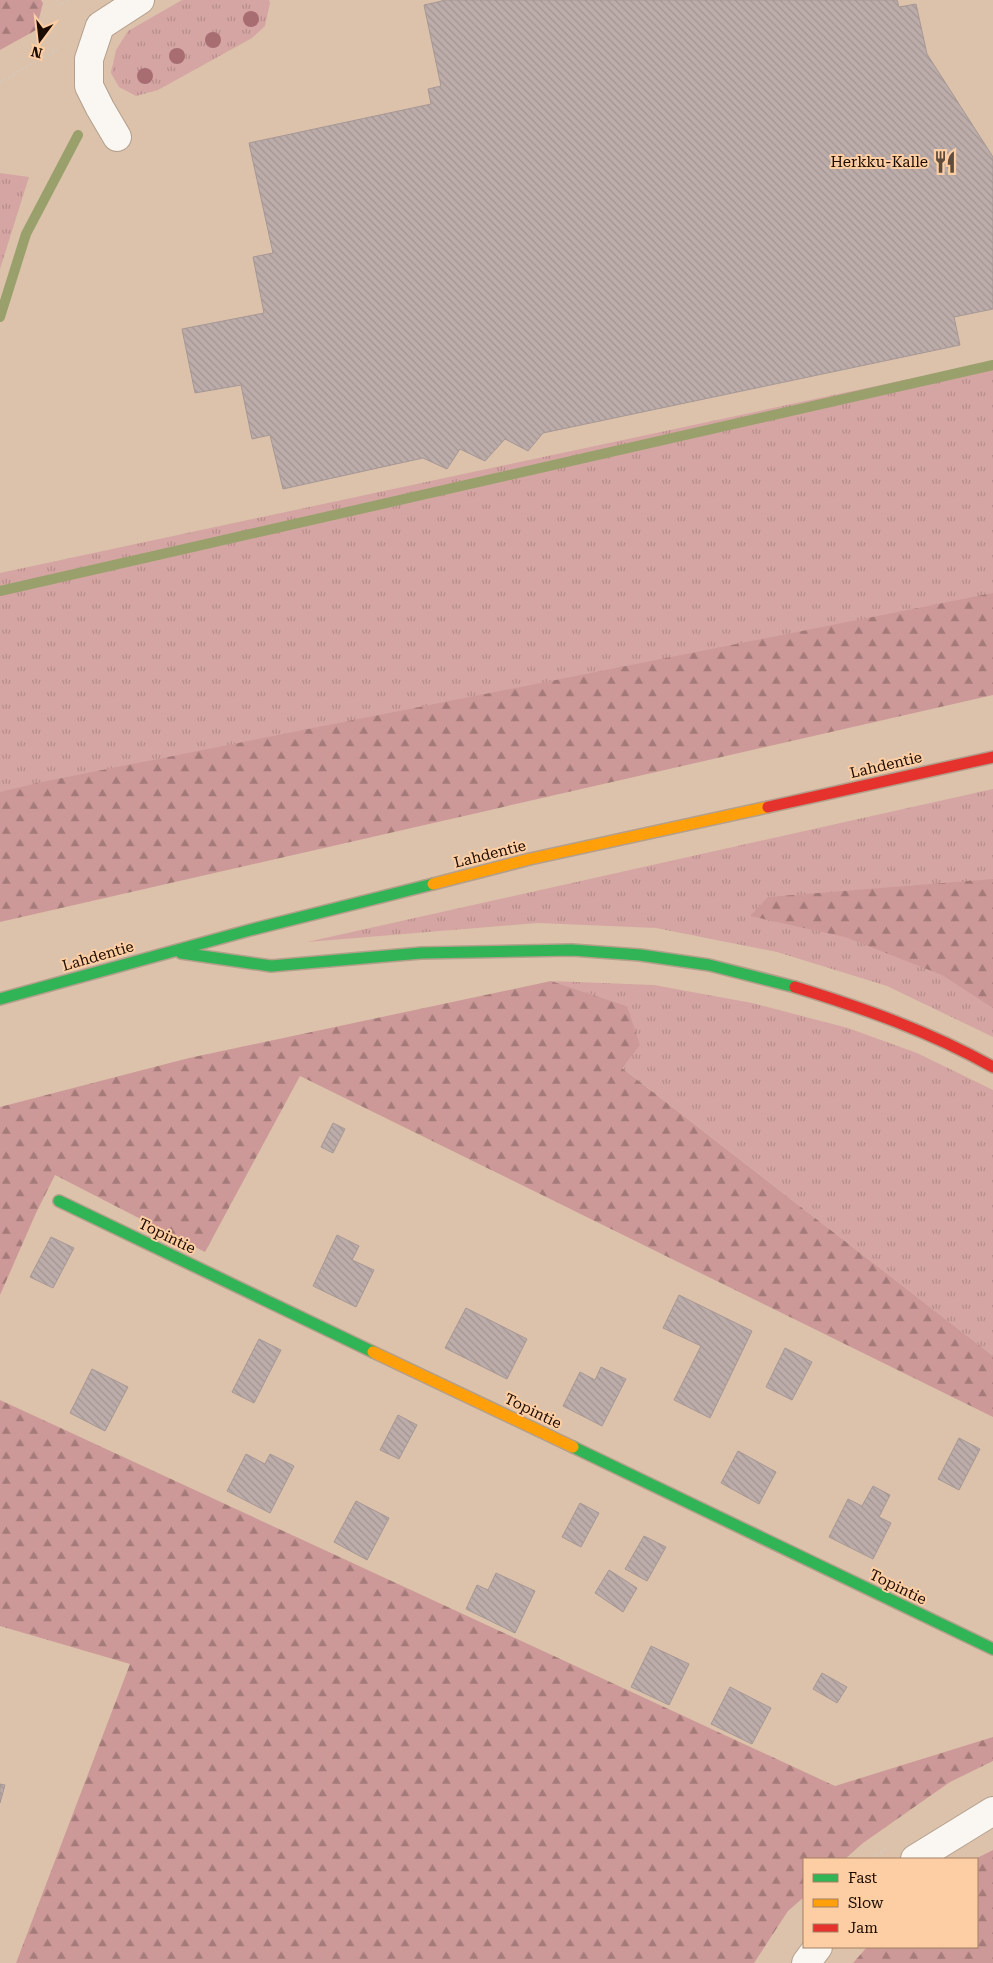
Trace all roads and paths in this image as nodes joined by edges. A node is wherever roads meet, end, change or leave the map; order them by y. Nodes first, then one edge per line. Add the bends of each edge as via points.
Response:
1 (56, 0) edge
2 (69, 0) edge
3 (140, 0) edge
4 (100, 26) junction
5 (0, 82) edge
6 (117, 137) dead end
7 (993, 758) edge
8 (170, 951) junction
9 (0, 999) edge
10 (993, 1067) edge
11 (59, 1201) dead end
12 (993, 1649) edge
13 (993, 1811) edge
14 (917, 1858) edge
15 (817, 1948) edge
16 (806, 1963) edge

1 - 2 path via 60,5
3 - 4 street
4 - 5 path
4 - 6 street via 90,59 89,86
7 - 8 main road, Lahdentie via 530,859
8 - 9 main road, Lahdentie
8 - 10 main road via 270,966 421,953 572,950 640,955 709,965 854,1006 965,1051
11 - 12 main road, Topintie
13 - 14 street
15 - 16 street

